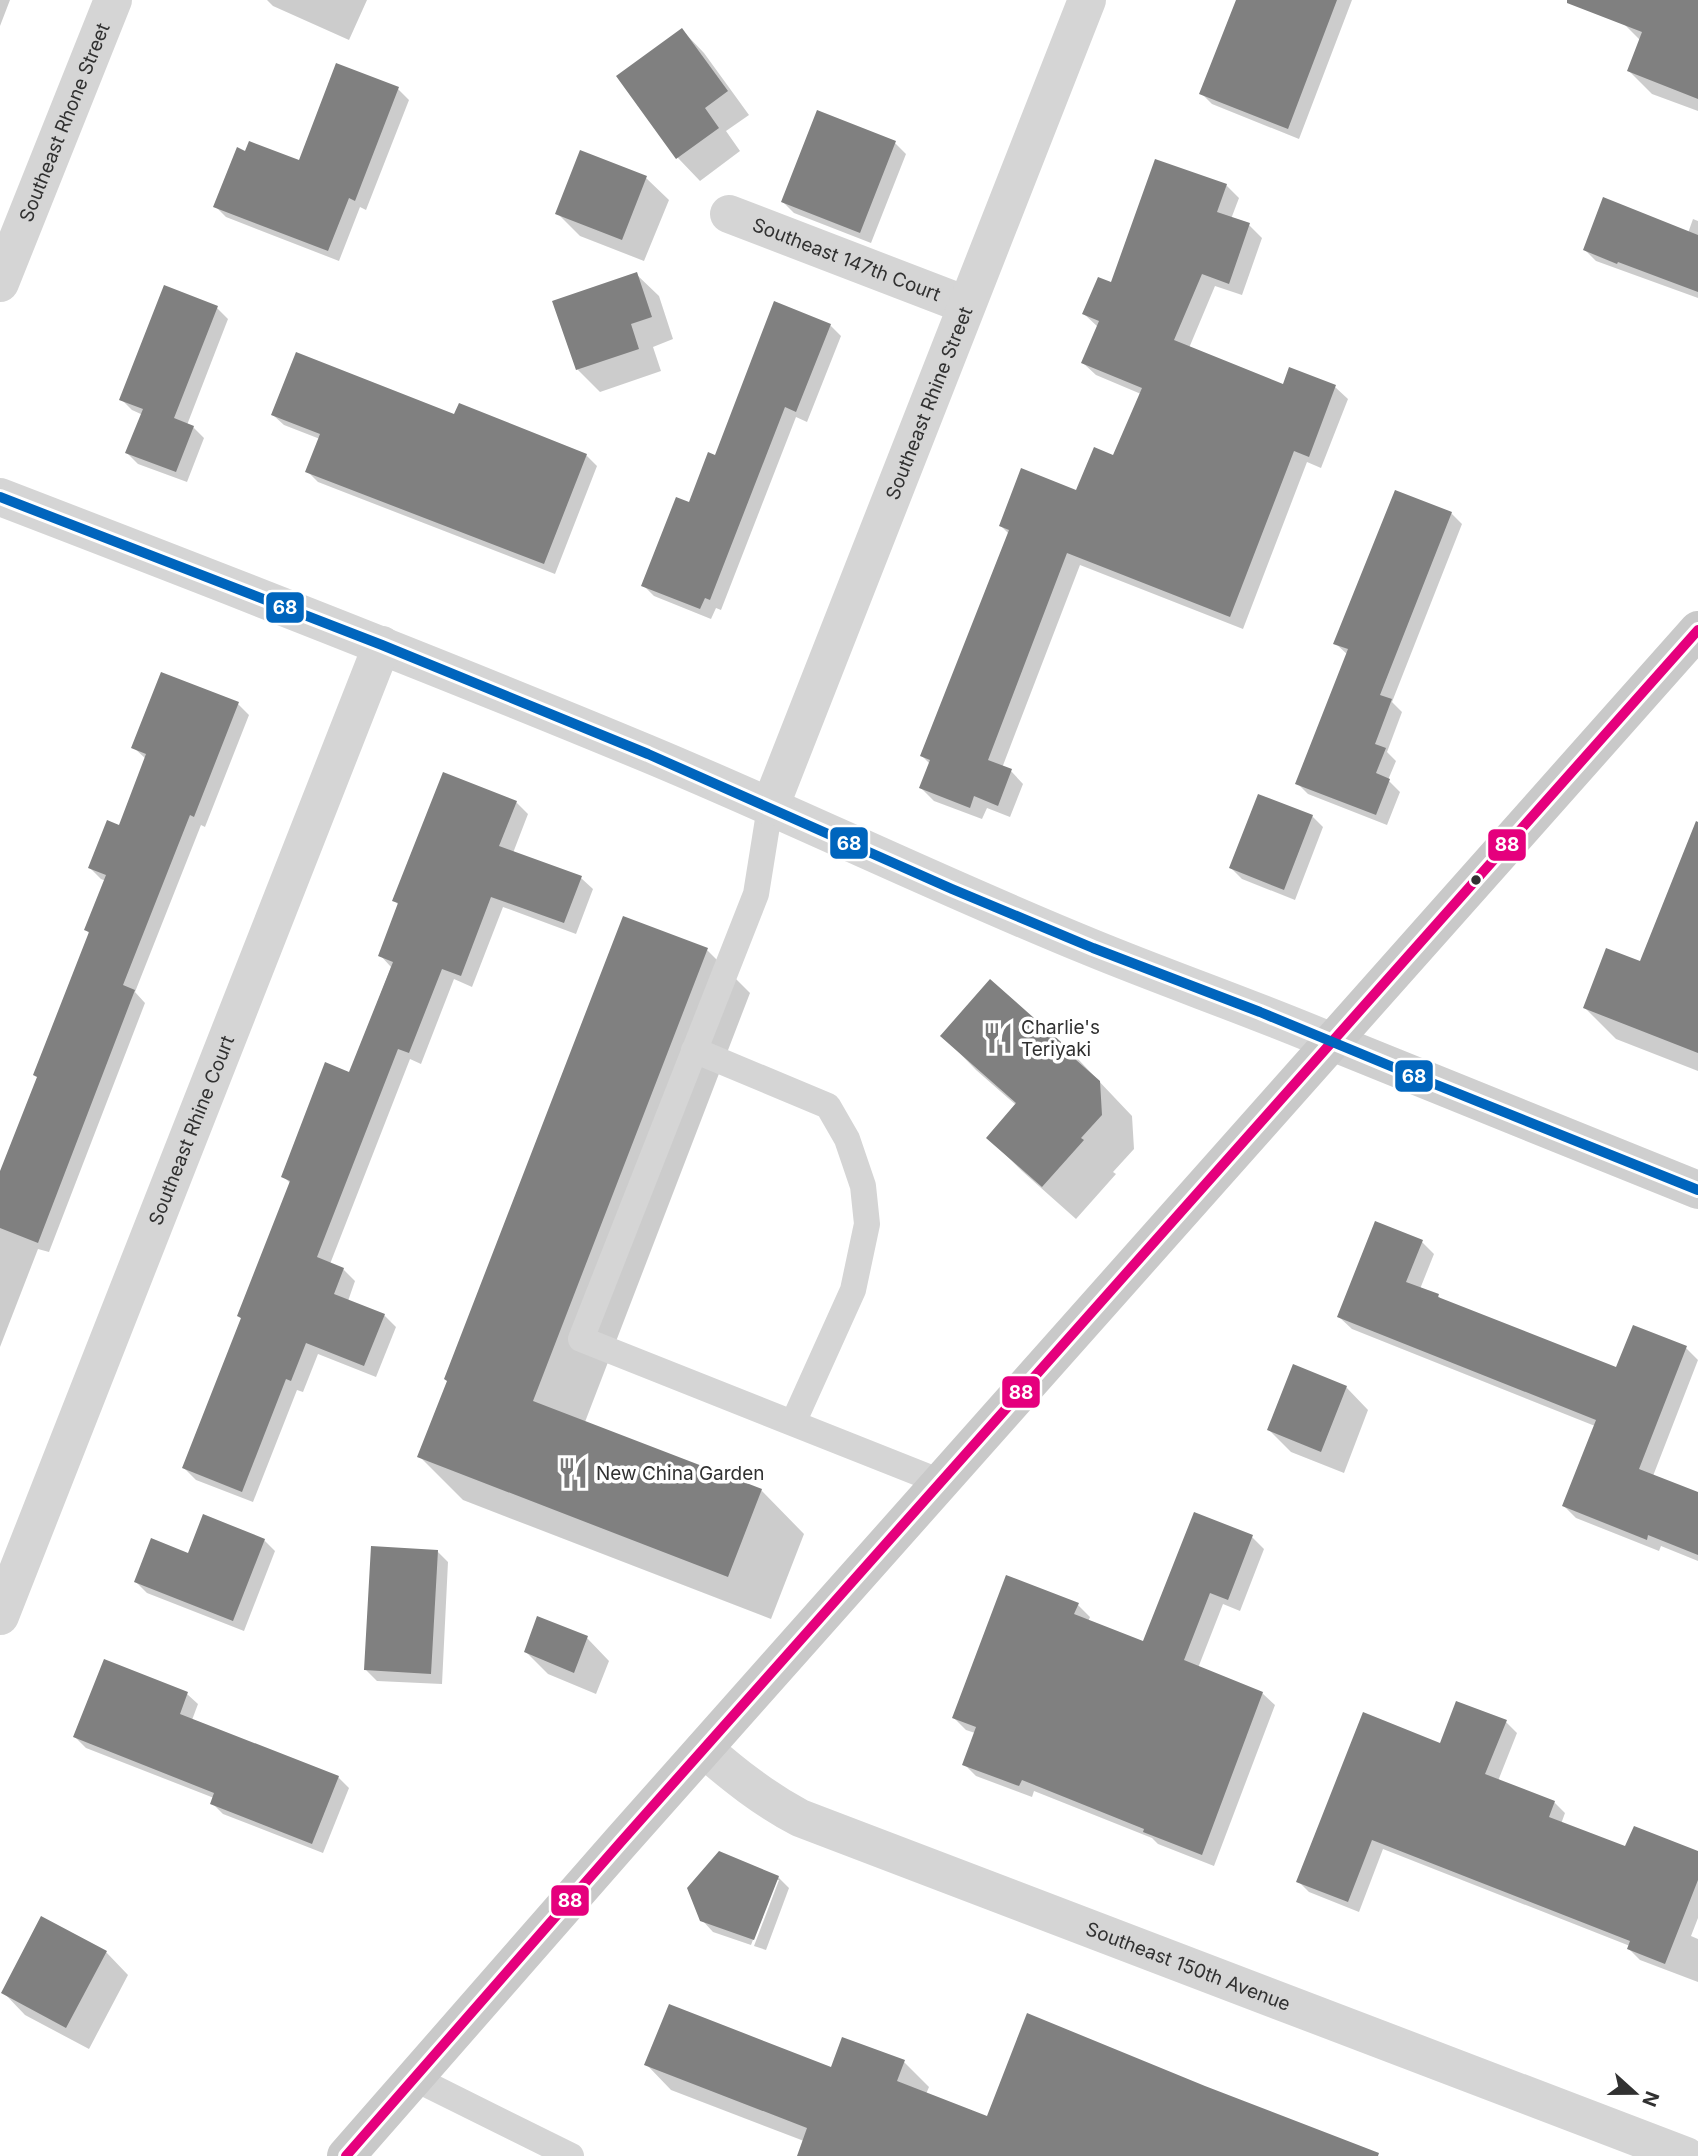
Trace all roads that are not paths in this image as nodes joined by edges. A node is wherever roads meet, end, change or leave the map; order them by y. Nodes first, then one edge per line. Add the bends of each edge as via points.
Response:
1 (113, 0) edge
2 (1087, 0) edge
3 (729, 214) dead end
4 (0, 283) edge
5 (966, 305) junction
6 (0, 497) edge
7 (1698, 630) edge
8 (382, 645) junction
9 (770, 807) junction
10 (1332, 1042) junction
11 (694, 1050) junction
12 (1698, 1190) edge
13 (793, 1423) junction
14 (941, 1482) junction
15 (0, 1616) edge
16 (704, 1749) junction
17 (414, 2078) junction
18 (346, 2156) edge
19 (571, 2156) edge
20 (1686, 2156) edge

1 - 4 street, Southeast Rhone Street
2 - 5 street, Southeast Rhine Street
3 - 5 street, Southeast 147th Court
5 - 9 street, Southeast Rhine Street
6 - 8 street
7 - 10 main road
8 - 9 street
8 - 15 street, Southeast Rhine Court
9 - 10 street via 1093,948
9 - 11 lane via 756,894
10 - 12 main road
10 - 14 main road
11 - 13 lane via 828,1106 847,1139 863,1186 867,1224 853,1290
11 - 13 lane via 581,1339
13 - 14 lane
14 - 16 main road
16 - 17 main road
16 - 20 street, Southeast 150th Avenue via 749,1787 800,1818
17 - 18 main road
17 - 19 lane

